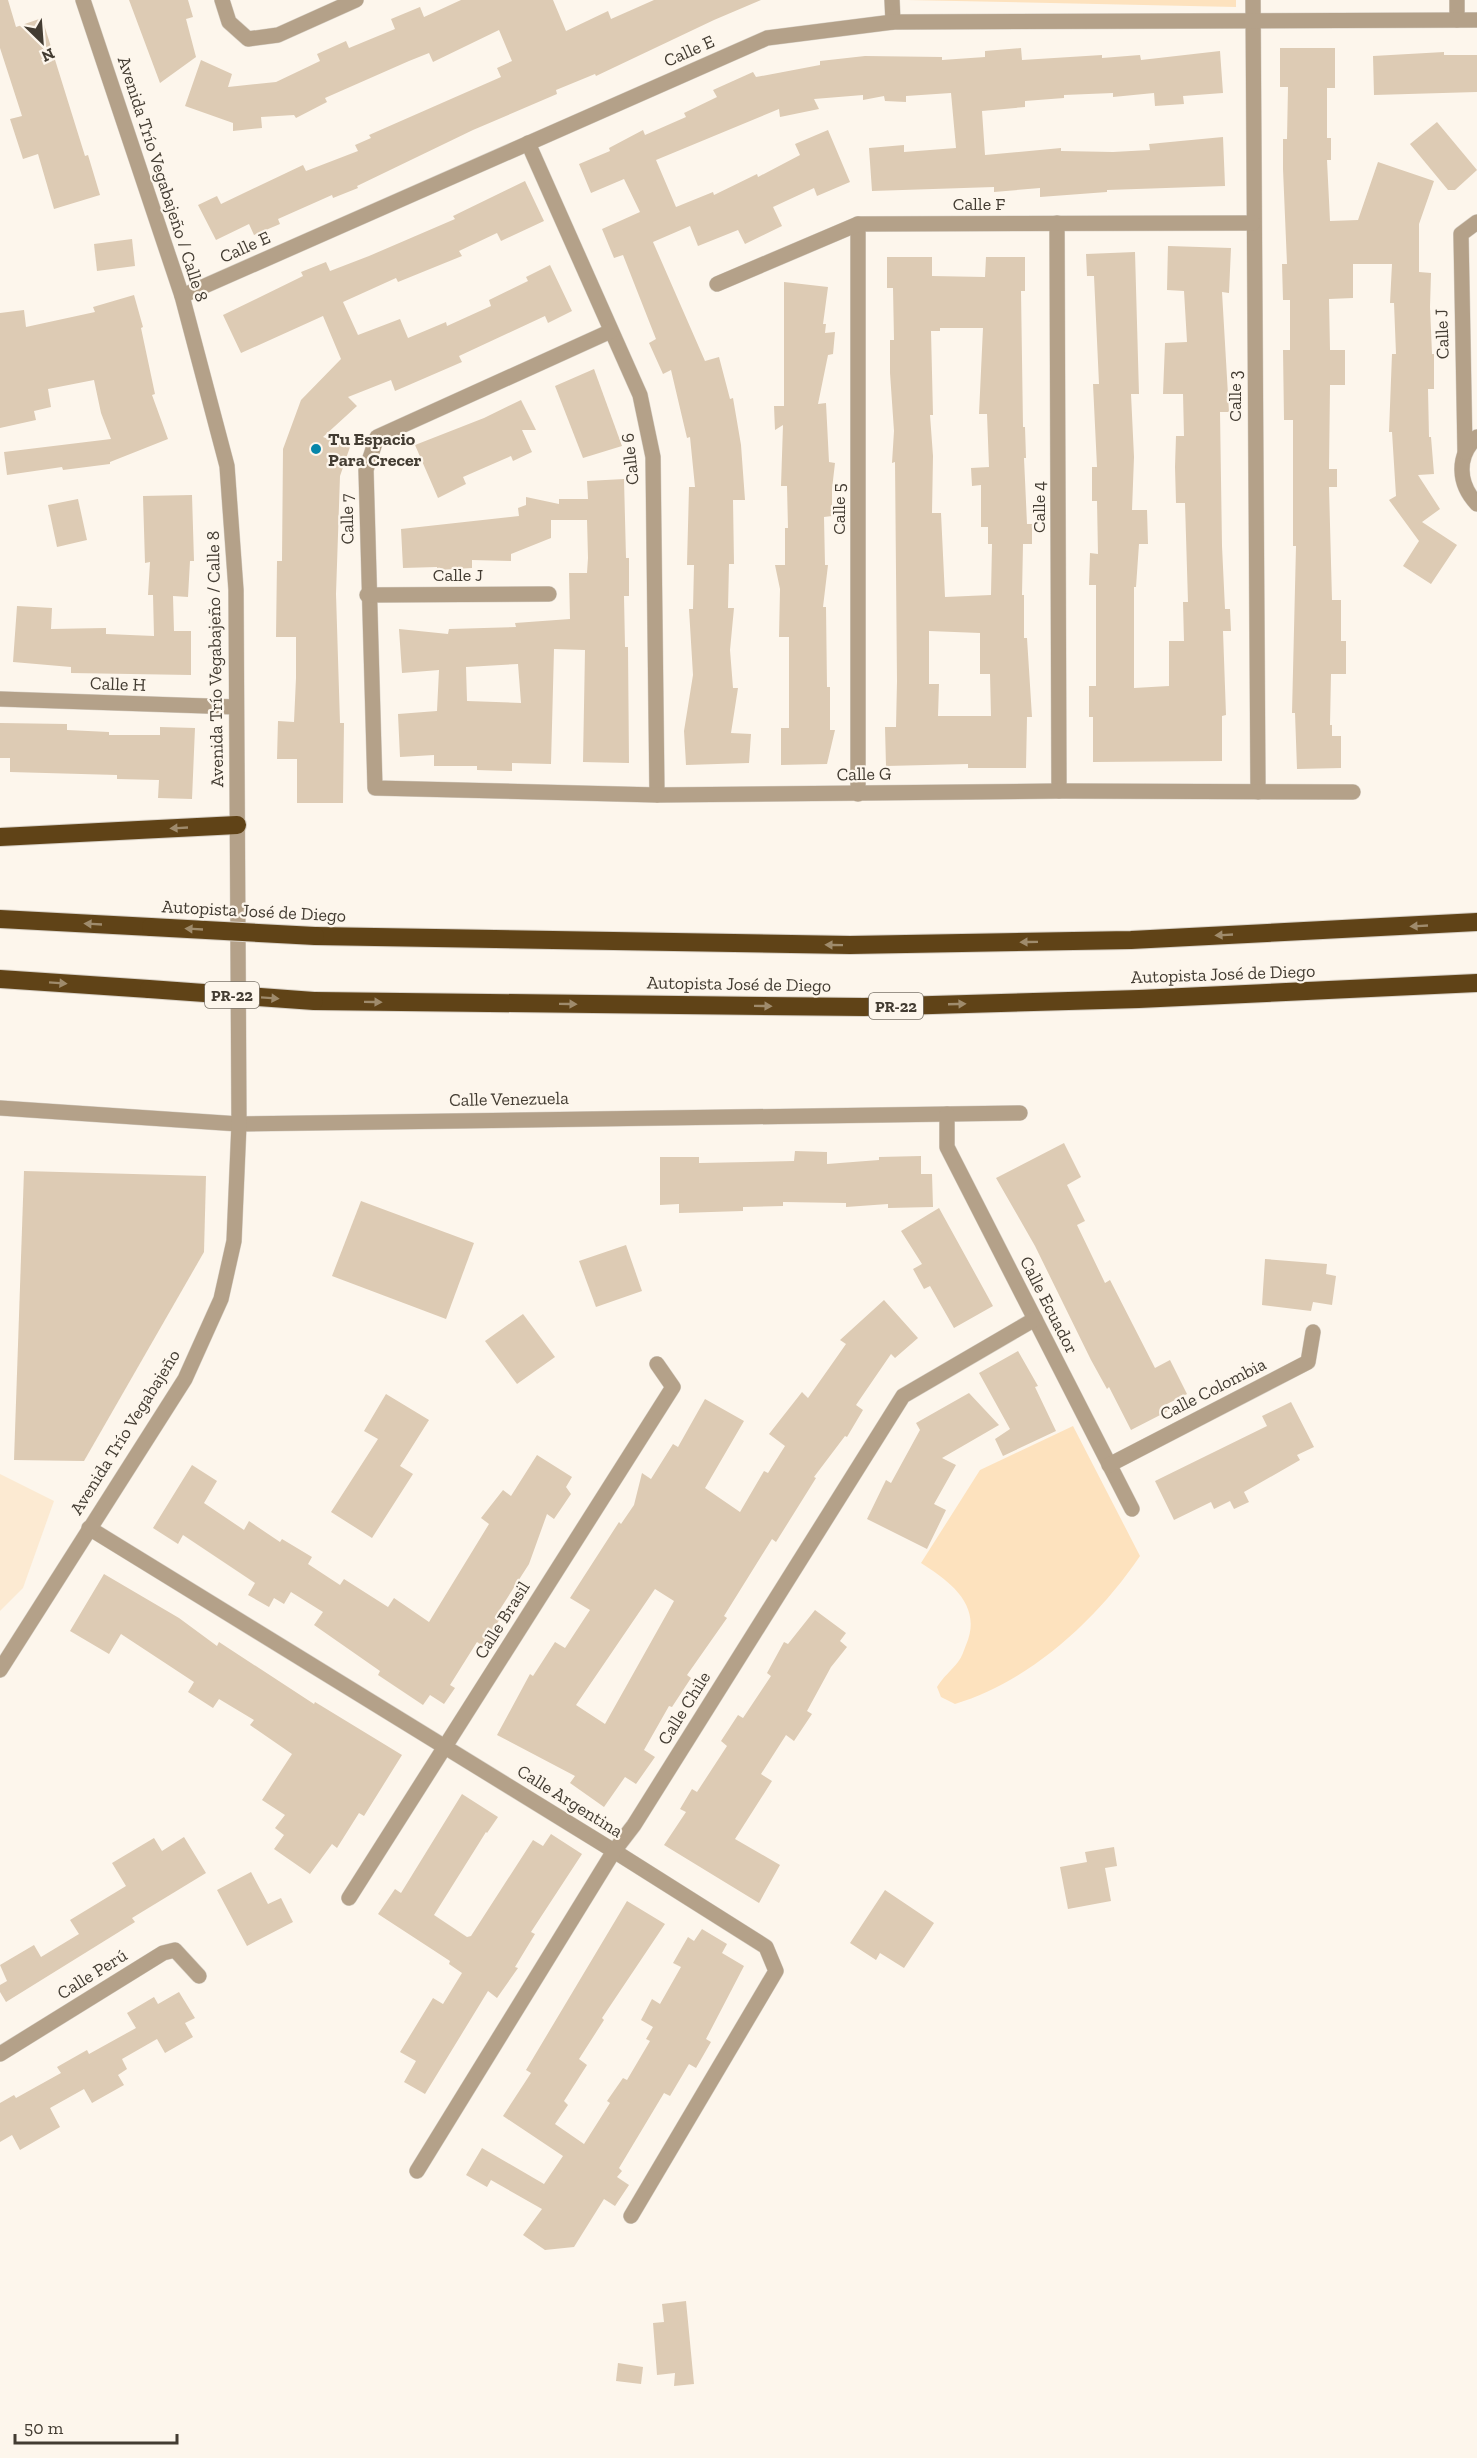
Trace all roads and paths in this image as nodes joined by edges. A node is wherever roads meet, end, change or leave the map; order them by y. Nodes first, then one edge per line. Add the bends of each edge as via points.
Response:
1 (83, 0) edge
2 (222, 0) edge
3 (356, 0) edge
4 (892, 0) edge
5 (1253, 0) edge
6 (1457, 0) edge
7 (1457, 20) junction
8 (1477, 20) edge
9 (893, 22) junction
10 (1253, 22) junction
11 (528, 143) junction
12 (1477, 222) edge
13 (1058, 223) junction
14 (1254, 223) junction
15 (858, 224) junction
16 (717, 284) dead end
17 (182, 296) junction
18 (611, 331) junction
19 (1477, 437) edge
20 (1465, 452) junction
21 (1477, 504) edge
22 (549, 594) dead end
23 (367, 595) junction
24 (0, 699) edge
25 (236, 708) junction
26 (375, 788) joint
27 (1059, 791) junction
28 (1258, 792) junction
29 (1353, 792) dead end
30 (858, 794) junction
31 (657, 795) junction
32 (237, 825) junction
33 (0, 837) edge
34 (0, 919) edge
35 (1477, 922) edge
36 (0, 979) edge
37 (1477, 983) edge
38 (0, 1108) edge
39 (1020, 1113) dead end
40 (947, 1114) junction
41 (239, 1124) junction
42 (1035, 1319) junction
43 (1313, 1332) dead end
44 (657, 1364) dead end
45 (1109, 1465) junction
46 (1132, 1509) dead end
47 (89, 1528) junction
48 (0, 1671) edge
49 (445, 1747) junction
50 (614, 1851) junction
51 (349, 1898) dead end
52 (199, 1976) dead end
53 (0, 2054) edge
54 (417, 2171) dead end
55 (632, 2216) dead end

1 - 17 street, Avenida Trío Vegabajeño / Calle 8
2 - 3 street via 229,22 248,39 278,35
4 - 9 street
5 - 10 street, Calle 3
6 - 7 street
7 - 8 street, Calle E
7 - 10 street, Calle E
9 - 10 street, Calle E
9 - 11 street, Calle E via 767,38
10 - 14 street, Calle 3
11 - 17 street, Calle E
11 - 18 street, Calle 6
12 - 20 street, Calle J via 1461,234
13 - 14 street, Calle F
13 - 15 street, Calle F
13 - 27 street, Calle 4
14 - 28 street, Calle 3
15 - 16 street, Calle F
15 - 30 street, Calle 5
17 - 25 street, Avenida Trío Vegabajeño / Calle 8 via 227,466 236,590
18 - 23 street, Calle 7 via 377,437 366,470
18 - 31 street, Calle 6 via 640,395 653,457
19 - 20 street
20 - 21 street, Calle J via 1461,466 1463,482
22 - 23 street, Calle J
23 - 26 street, Calle 7
24 - 25 street, Calle H
25 - 32 street, Avenida Trío Vegabajeño / Calle 8
26 - 31 street, Calle G
27 - 28 street, Calle G
27 - 30 street, Calle G
28 - 29 street, Calle G
30 - 31 street, Calle G
32 -> 33 highway
32 - 41 street, Avenida Trío Vegabajeño / Calle 8
35 -> 34 highway, Autopista José de Diego, bridge via 1131,940 850,945 315,936
36 -> 37 highway, Autopista José de Diego / PR-22, bridge via 314,1001 864,1007
38 - 41 street, Calle Venezuela
39 - 40 street, Calle Venezuela
40 - 41 street, Calle Venezuela
40 - 42 street, Calle Ecuador via 947,1147
41 - 47 street, Avenida Trío Vegabajeño via 234,1241 221,1299 185,1379
42 - 45 street, Calle Ecuador
42 - 50 street, Calle Chile via 903,1396
43 - 45 street, Calle Colombia via 1308,1362
44 - 49 street, Calle Brasil via 673,1387
45 - 46 street, Calle Ecuador
47 - 48 street, Avenida Trío Vegabajeño
47 - 49 street, Calle Argentina
49 - 50 street, Calle Argentina
49 - 51 street, Calle Brasil
50 - 54 street, Calle Chile
50 - 55 street, Calle Argentina via 765,1947 776,1971
52 - 53 street, Calle Perú via 175,1950 163,1953

